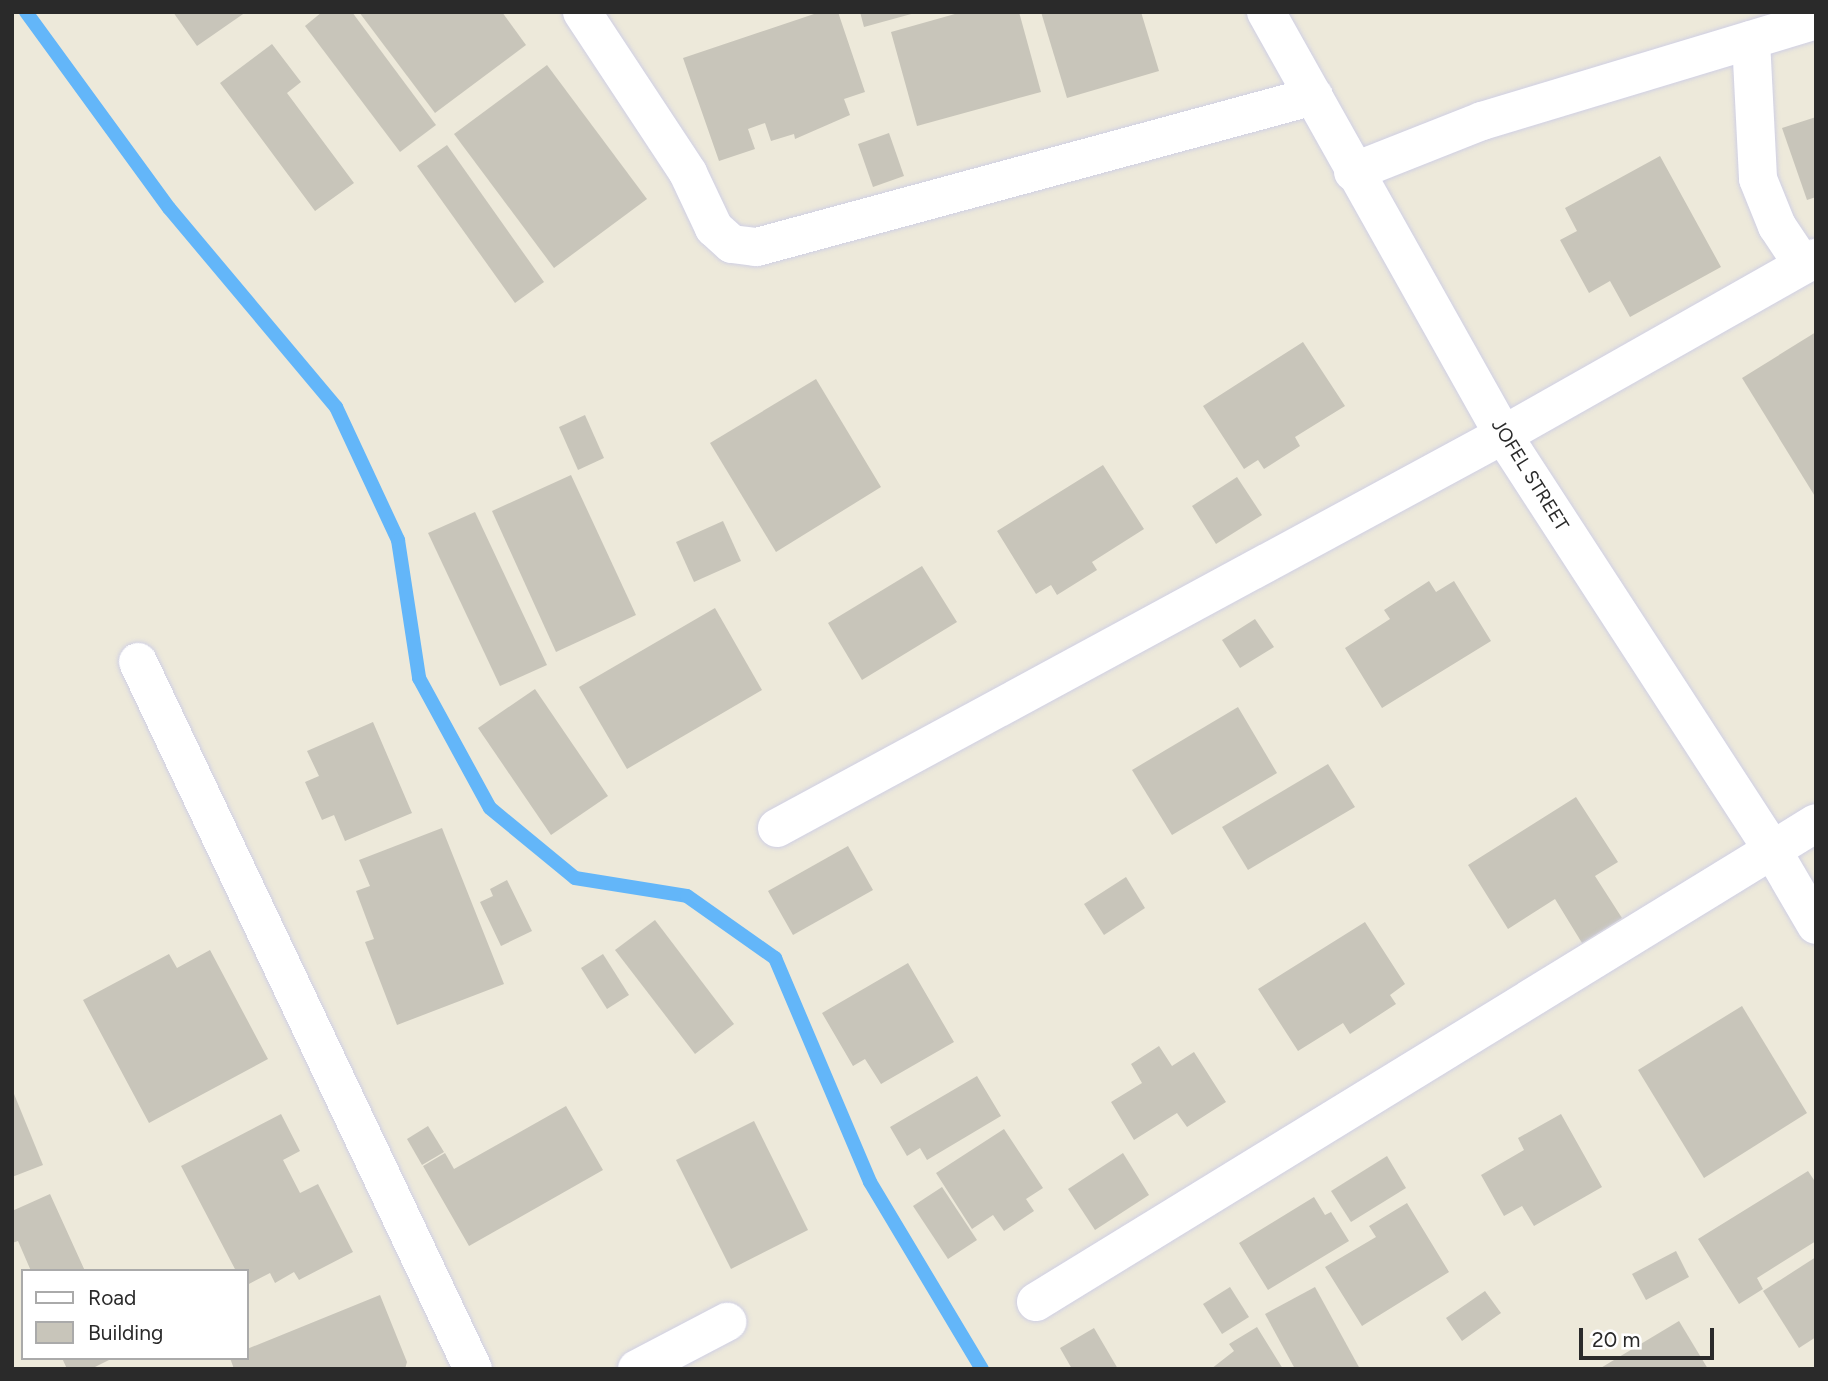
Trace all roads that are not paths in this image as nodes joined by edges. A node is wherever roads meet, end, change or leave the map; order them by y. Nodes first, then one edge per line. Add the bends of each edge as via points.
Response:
1 (582, 12) edge
2 (1266, 12) edge
3 (1816, 20) edge
4 (1751, 40) junction
5 (1314, 96) junction
6 (1353, 172) junction
7 (1810, 262) edge
8 (1503, 435) junction
9 (138, 662) dead end
10 (1816, 822) edge
11 (777, 828) dead end
12 (1772, 849) junction
13 (1816, 925) edge
14 (1037, 1302) dead end
15 (727, 1322) dead end
16 (473, 1369) edge
17 (637, 1369) edge

1 - 5 street via 688,173 714,228 732,244 757,247
2 - 5 street, JOFEL STREET
3 - 4 street
4 - 6 street via 1482,121
4 - 7 street via 1758,179 1777,226
5 - 6 street, JOFEL STREET
6 - 8 street, JOFEL STREET
7 - 8 street
8 - 11 street
8 - 12 street, JOFEL STREET
9 - 16 street
10 - 12 street
12 - 13 street, JOFEL STREET
12 - 14 street
15 - 17 street

